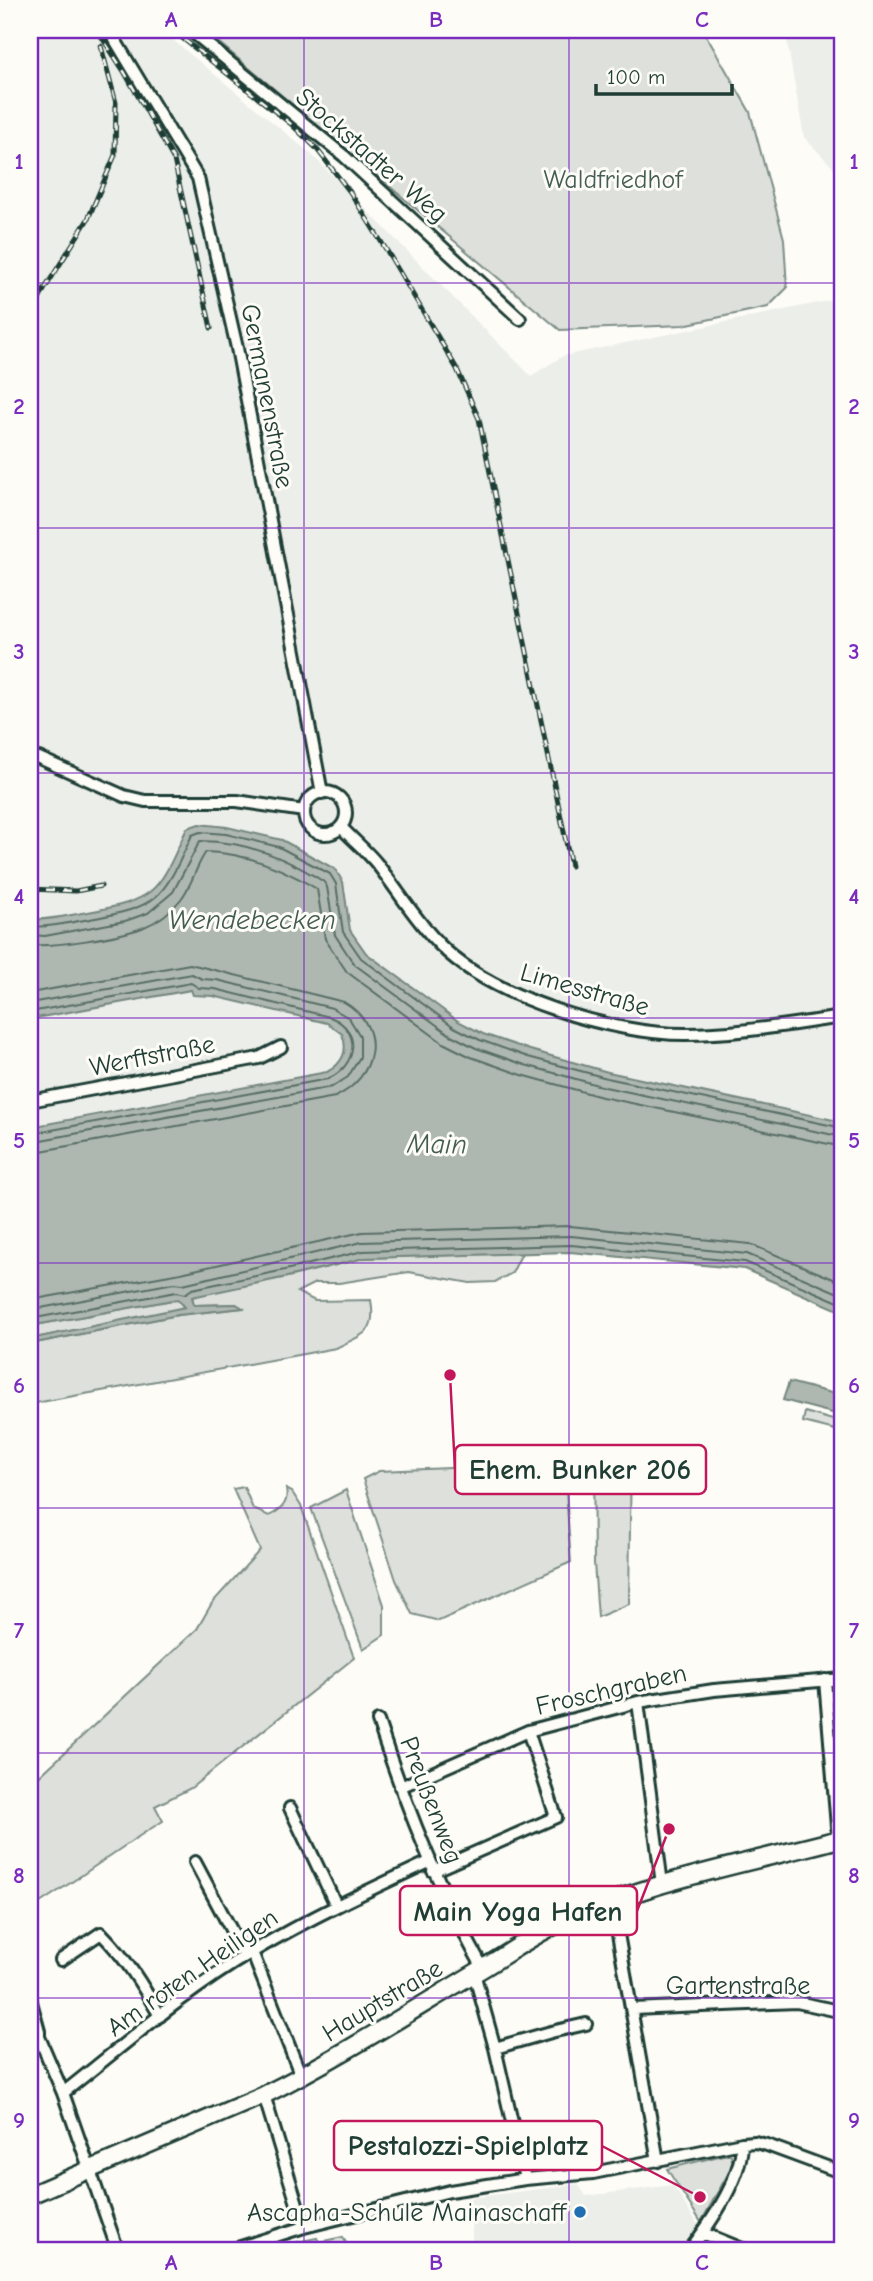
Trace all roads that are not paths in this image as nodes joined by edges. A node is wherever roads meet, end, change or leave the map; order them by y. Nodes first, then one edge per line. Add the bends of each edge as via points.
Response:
1 (109, 30) edge
2 (190, 30) edge
3 (520, 319) dead end
4 (39, 758) dead end
5 (322, 793) junction
6 (304, 811) junction
7 (341, 827) junction
8 (843, 1017) edge
9 (281, 1047) dead end
10 (30, 1101) edge
11 (843, 1679) edge
12 (825, 1680) junction
13 (638, 1702) junction
14 (378, 1721) dead end
15 (528, 1731) junction
16 (400, 1787) junction
17 (290, 1808) dead end
18 (841, 1838) edge
19 (195, 1862) dead end
20 (431, 1867) junction
21 (662, 1884) junction
22 (612, 1900) junction
23 (336, 1905) junction
24 (249, 1954) junction
25 (61, 1960) dead end
26 (478, 1971) junction
27 (30, 1998) edge
28 (633, 2009) junction
29 (843, 2012) edge
30 (160, 2016) junction
31 (586, 2024) dead end
32 (34, 2037) edge
33 (495, 2048) junction
34 (301, 2076) junction
35 (63, 2093) junction
36 (264, 2095) junction
37 (742, 2143) junction
38 (658, 2161) junction
39 (91, 2169) junction
40 (843, 2173) edge
41 (526, 2179) junction
42 (30, 2194) edge
43 (303, 2227) junction
44 (703, 2233) junction
45 (256, 2247) edge
46 (118, 2251) edge
47 (228, 2251) edge
48 (689, 2251) edge
49 (747, 2251) edge

1 - 5 street, Germanenstraße via 198,178 237,348
2 - 3 street, Stockstadter Weg via 344,156
4 - 6 street via 145,801 237,802
5 - 6 street via 309,800
5 - 7 street via 343,803 346,816
6 - 7 street via 307,824 316,833 330,834
7 - 8 street, Limesstraße via 377,864 441,946 470,970 535,1002 626,1028 677,1034
9 - 10 street, Werftstraße via 259,1058
11 - 12 street, Froschgraben
12 - 13 street, Froschgraben
12 - 18 street
13 - 15 street, Froschgraben
13 - 21 street
14 - 16 street, Preußenweg
15 - 16 street, Froschgraben
15 - 20 street, Am roten Heiligen via 556,1817
16 - 20 street, Preußenweg
17 - 23 street
18 - 21 street, Hauptstraße
19 - 24 street
20 - 23 street, Am roten Heiligen
20 - 26 street, Preußenweg
21 - 22 street, Hauptstraße
22 - 26 street, Hauptstraße via 544,1931
22 - 28 street
23 - 24 street, Am roten Heiligen
24 - 30 street, Am roten Heiligen
24 - 34 street
25 - 30 street via 101,1933 136,1973
26 - 33 street, Preußenweg
26 - 34 street, Hauptstraße
27 - 32 street via 39,2031
28 - 29 street, Gartenstraße via 797,2002
28 - 38 street
30 - 35 street, Am roten Heiligen
31 - 33 street
32 - 35 street
33 - 41 street, Preußenweg
34 - 36 street, Hauptstraße
35 - 39 street
36 - 39 street, Hauptstraße
36 - 43 street
37 - 38 street
37 - 40 street via 755,2142
37 - 44 street via 738,2170
38 - 41 street via 593,2174
39 - 42 street, Hauptstraße
39 - 46 street
41 - 43 street via 450,2191
43 - 45 street
44 - 48 street
44 - 49 street
45 - 47 street

